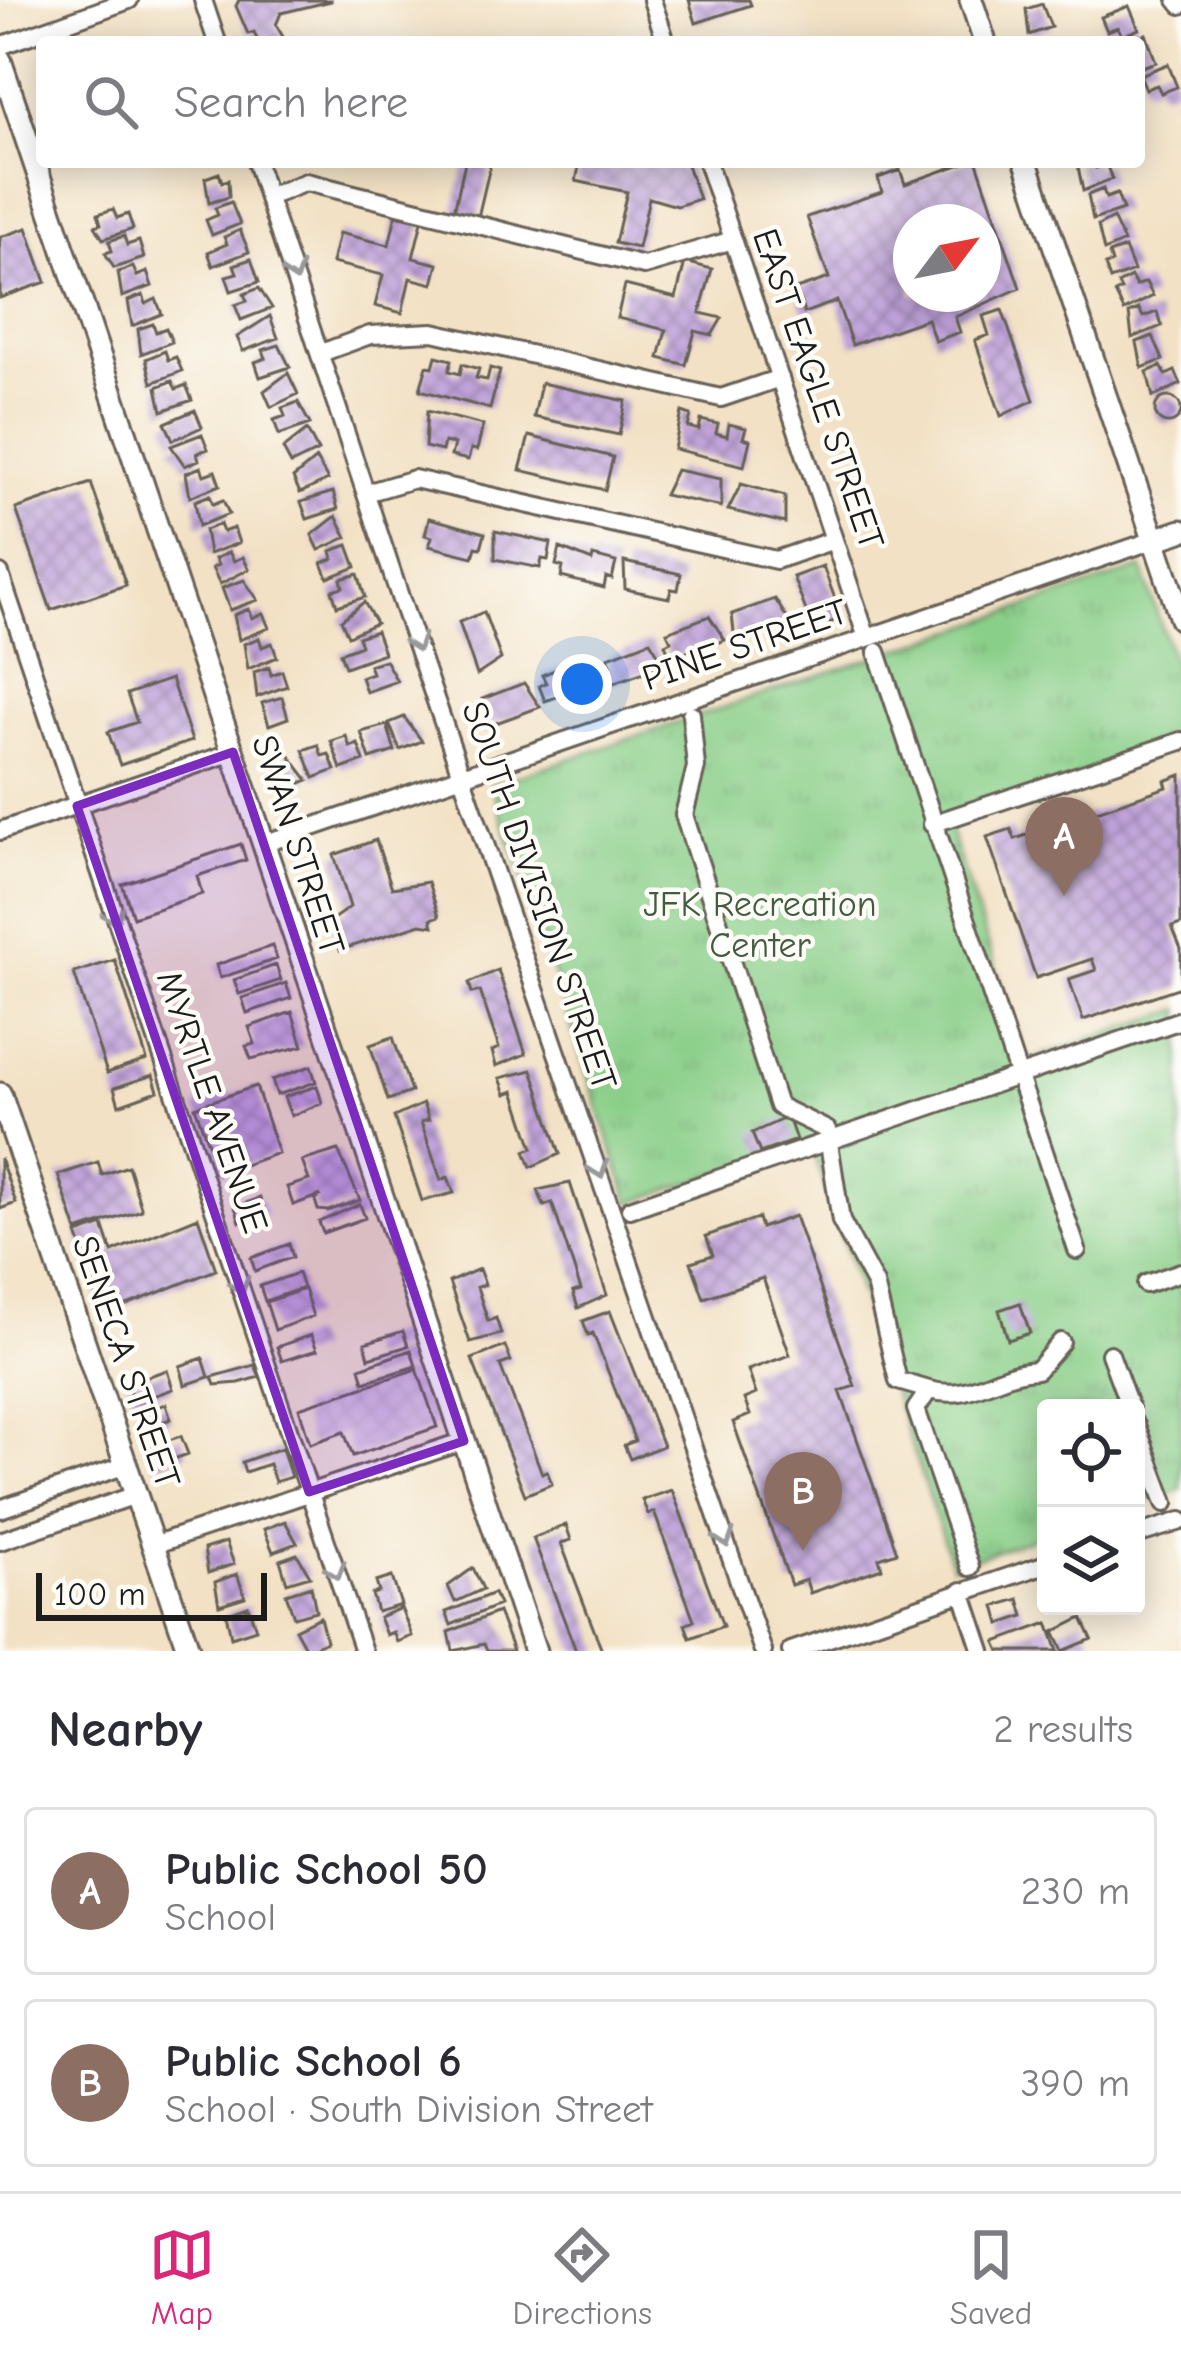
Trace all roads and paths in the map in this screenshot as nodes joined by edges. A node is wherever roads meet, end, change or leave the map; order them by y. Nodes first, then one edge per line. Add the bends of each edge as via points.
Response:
1 (129, 0) edge
2 (203, 0) edge
3 (652, 0) edge
4 (971, 0) edge
5 (215, 36) edge
6 (664, 36) edge
7 (983, 36) edge
8 (0, 46) edge
9 (0, 60) edge
10 (36, 167) edge
11 (36, 168) edge
12 (258, 168) edge
13 (709, 168) edge
14 (1028, 168) edge
15 (268, 197) junction
16 (733, 240) junction
17 (321, 353) junction
18 (780, 378) junction
19 (366, 493) junction
20 (1181, 531) edge
21 (834, 540) junction
22 (1154, 540) junction
23 (0, 574) edge
24 (1181, 619) edge
25 (872, 645) junction
26 (691, 715) dead end
27 (1181, 741) edge
28 (232, 752) junction
29 (461, 776) junction
30 (77, 806) junction
31 (932, 824) junction
32 (0, 832) edge
33 (262, 844) junction
34 (1181, 1020) edge
35 (1018, 1076) junction
36 (0, 1094) edge
37 (831, 1140) junction
38 (630, 1209) dead end
39 (1077, 1250) dead end
40 (1181, 1272) edge
41 (1146, 1284) dead end
42 (1061, 1342) dead end
43 (1110, 1354) dead end
44 (898, 1381) junction
45 (929, 1390) junction
46 (1127, 1399) edge
47 (916, 1409) junction
48 (464, 1441) junction
49 (1145, 1449) edge
50 (126, 1465) junction
51 (309, 1492) junction
52 (136, 1496) junction
53 (1165, 1503) dead end
54 (0, 1509) edge
55 (1181, 1521) edge
56 (1145, 1532) edge
57 (0, 1541) edge
58 (153, 1544) junction
59 (970, 1567) dead end
60 (1037, 1567) edge
61 (962, 1591) junction
62 (189, 1651) edge
63 (363, 1651) edge
64 (535, 1651) edge
65 (764, 1651) edge
66 (791, 1651) edge
67 (982, 1651) edge

1 - 8 street
2 - 5 street
3 - 6 street
4 - 7 main road
9 - 10 main road, SWAN STREET
11 - 28 main road, SWAN STREET
12 - 15 street, SOUTH DIVISION STREET
13 - 16 street, EAST EAGLE STREET
14 - 22 main road
15 - 16 street via 307,182 644,266
15 -> 17 street, SOUTH DIVISION STREET
16 - 18 street, EAST EAGLE STREET
17 - 18 street via 370,335 433,332 721,398
17 - 19 street, SOUTH DIVISION STREET
18 - 21 street, EAST EAGLE STREET
19 - 21 street via 414,478 776,560
19 -> 29 street, SOUTH DIVISION STREET
20 - 22 main road, PINE STREET
21 - 25 street, EAST EAGLE STREET
22 - 24 main road
22 - 25 street, PINE STREET
23 - 30 street, MYRTLE AVENUE
25 - 29 street, PINE STREET
25 - 31 street, EAST EAGLE STREET
26 - 37 street via 696,767 684,815 778,1106 815,1122
27 - 31 street
28 - 30 street
28 - 33 main road, SWAN STREET
29 - 33 street, PINE STREET
29 -> 65 street, SOUTH DIVISION STREET
30 - 32 street
30 -> 51 street, MYRTLE AVENUE
31 - 35 street, EAST EAGLE STREET
33 - 48 main road, SWAN STREET
34 - 35 street
35 - 37 street
35 - 39 street, EAST EAGLE STREET
36 - 50 main road, SENECA STREET
37 - 38 street
37 - 44 street via 841,1221 875,1284
40 - 41 street
42 - 45 street via 1037,1370 1018,1370 981,1391
43 - 46 street
44 - 45 street
44 - 47 street
45 - 47 street
47 - 59 street
48 - 51 street
48 - 64 main road, SWAN STREET
49 - 53 street
50 - 52 main road, SENECA STREET
50 - 54 street
51 - 58 street
51 -> 63 street, MYRTLE AVENUE
52 - 57 street
52 - 58 main road, SENECA STREET
55 - 56 street
58 - 62 main road, SENECA STREET
60 - 61 street
61 - 66 street
61 - 67 street

